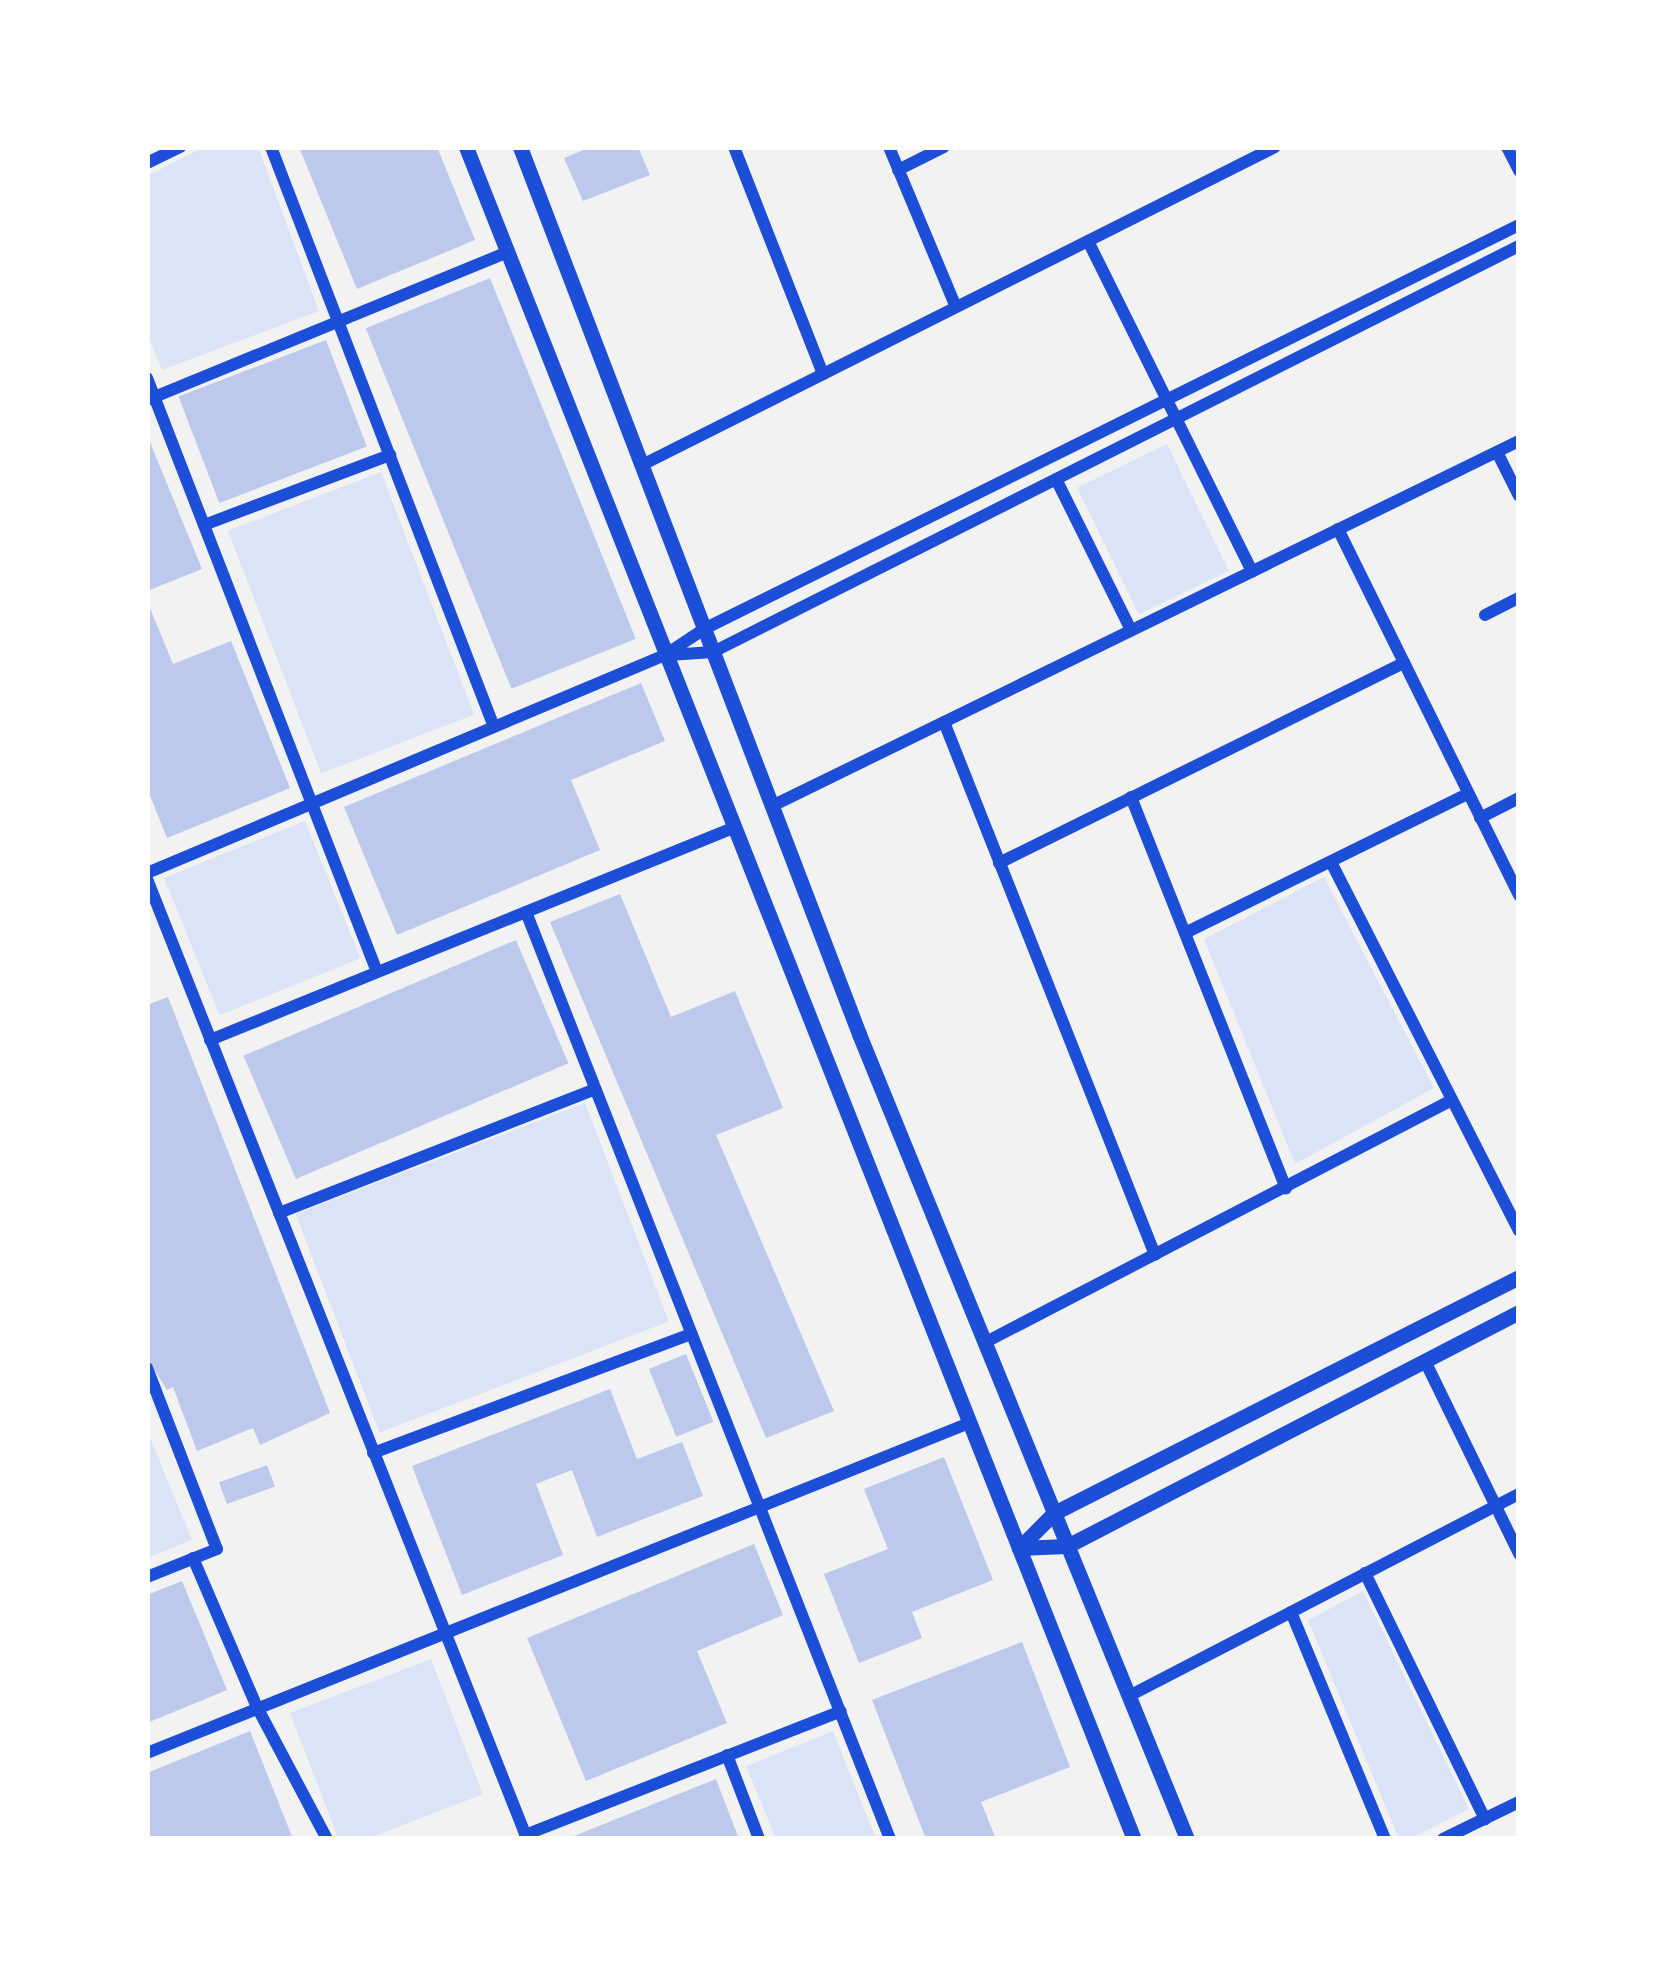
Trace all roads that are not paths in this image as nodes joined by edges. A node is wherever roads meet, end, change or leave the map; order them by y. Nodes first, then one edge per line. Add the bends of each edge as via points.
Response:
1 (180, 147) edge
2 (272, 147) edge
3 (466, 147) edge
4 (520, 147) edge
5 (734, 147) edge
6 (889, 147) edge
7 (944, 147) edge
8 (1275, 147) edge
9 (1507, 147) edge
10 (147, 164) edge
11 (898, 170) junction
12 (1519, 171) edge
13 (1519, 225) edge
14 (1088, 241) junction
15 (1519, 246) edge
16 (507, 252) junction
17 (956, 307) junction
18 (338, 321) junction
19 (823, 374) junction
20 (147, 378) edge
21 (151, 398) edge
22 (1165, 400) junction
23 (1174, 419) junction
24 (1519, 441) edge
25 (1497, 452) junction
26 (390, 455) junction
27 (642, 464) junction
28 (1056, 479) junction
29 (1519, 496) edge
30 (204, 525) junction
31 (1338, 529) junction
32 (1252, 572) junction
33 (1519, 598) edge
34 (1485, 615) dead end
35 (704, 629) junction
36 (1131, 631) junction
37 (713, 652) junction
38 (665, 656) junction
39 (1404, 663) junction
40 (944, 722) junction
41 (494, 727) junction
42 (1468, 794) junction
43 (1131, 797) junction
44 (1519, 798) edge
45 (312, 804) junction
46 (772, 806) junction
47 (1480, 818) junction
48 (733, 828) junction
49 (1331, 862) junction
50 (999, 863) junction
51 (147, 876) edge
52 (1519, 896) edge
53 (526, 912) junction
54 (1186, 933) junction
55 (377, 972) junction
56 (210, 1040) junction
57 (596, 1089) junction
58 (1452, 1100) junction
59 (1286, 1188) junction
60 (279, 1213) junction
61 (1519, 1232) edge
62 (1155, 1255) junction
63 (1519, 1277) edge
64 (1519, 1312) edge
65 (692, 1334) junction
66 (985, 1343) junction
67 (1425, 1360) junction
68 (147, 1368) edge
69 (969, 1423) junction
70 (373, 1454) junction
71 (1519, 1493) edge
72 (761, 1505) junction
73 (1496, 1506) junction
74 (1054, 1514) junction
75 (1067, 1546) junction
76 (1018, 1548) junction
77 (1519, 1554) edge
78 (193, 1558) junction
79 (1365, 1573) junction
80 (147, 1577) edge
81 (1292, 1612) junction
82 (443, 1631) junction
83 (1129, 1696) junction
84 (257, 1708) junction
85 (841, 1711) junction
86 (147, 1753) edge
87 (728, 1755) junction
88 (1519, 1802) edge
89 (1485, 1819) junction
90 (526, 1837) edge
91 (327, 1839) edge
92 (759, 1839) edge
93 (890, 1839) edge
94 (1135, 1839) edge
95 (1187, 1839) edge
96 (1385, 1839) edge
97 (1443, 1839) edge

1 - 10 street
2 - 18 street
3 - 16 street
4 - 27 street
5 - 19 street
6 - 11 street
7 - 11 street
8 - 14 street
9 - 12 street
11 - 17 street
13 - 22 street
14 - 17 street
14 - 22 street
15 - 23 street
16 - 18 street
16 - 38 street
17 - 19 street
18 - 21 street
18 - 26 street
19 - 27 street
20 - 21 street
21 - 30 street
22 - 23 street
22 - 35 street
23 - 28 street
23 - 32 street
24 - 25 street
25 - 29 street
25 - 31 street
26 - 30 street
26 - 41 street
27 - 35 street
28 - 36 street
28 - 37 street
30 - 45 street
31 - 32 street
31 - 39 street
32 - 36 street
33 - 34 street
35 - 37 street
35 - 38 street
36 - 40 street
37 - 38 street
37 - 46 street
38 - 41 street
38 - 48 street
39 - 42 street
39 - 43 street
40 - 46 street
40 - 50 street
41 - 45 street
42 - 47 street
42 - 49 street
43 - 50 street
43 - 54 street
44 - 47 street
45 - 51 street
45 - 55 street
46 - 66 street
47 - 52 street
48 - 53 street
48 - 69 street
49 - 54 street
49 - 58 street
50 - 62 street
51 - 56 street
53 - 55 street
53 - 57 street
54 - 59 street
55 - 56 street
56 - 60 street
57 - 60 street
57 - 65 street
58 - 59 street
58 - 61 street
59 - 62 street
60 - 70 street
62 - 66 street
63 - 74 street
64 - 67 street
65 - 70 street
65 - 72 street
66 - 74 street
67 - 73 street
67 - 75 street
68 - 78 street via 217,1549
69 - 72 street
69 - 76 street
70 - 82 street
71 - 73 street
72 - 82 street
72 - 85 street
73 - 77 street
73 - 79 street
74 - 75 street
74 - 76 street
75 - 76 street
75 - 83 street
76 - 94 street
78 - 80 street
78 - 84 street
79 - 81 street
79 - 89 street
81 - 83 street
81 - 96 street
82 - 84 street
82 - 90 street
83 - 95 street
84 - 86 street
84 - 91 street
85 - 87 street
85 - 93 street
87 - 90 street
87 - 92 street
88 - 89 street
89 - 97 street

